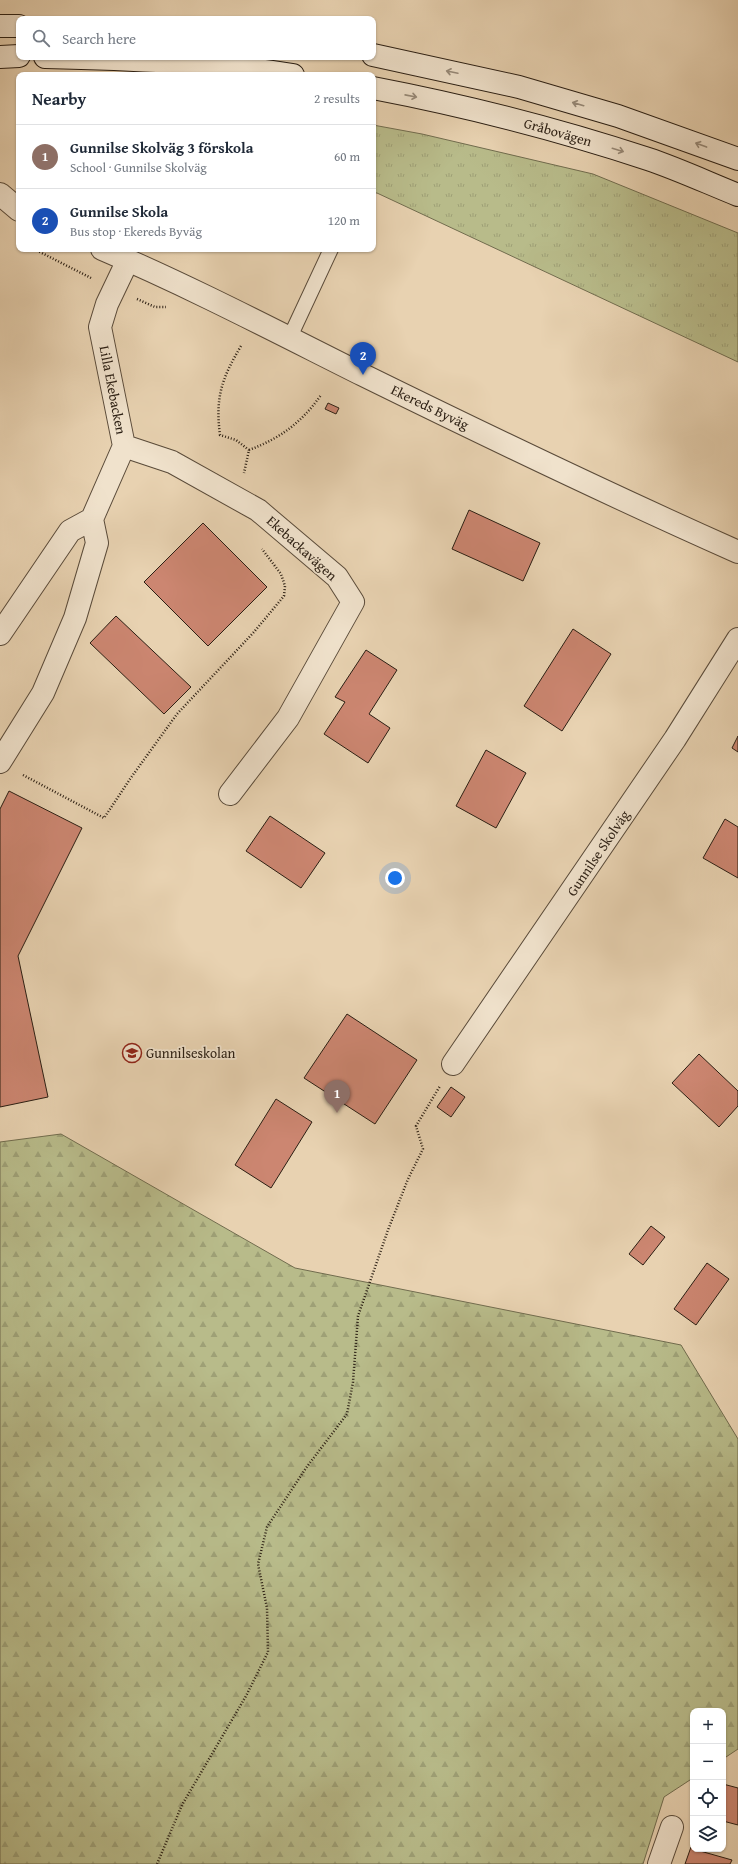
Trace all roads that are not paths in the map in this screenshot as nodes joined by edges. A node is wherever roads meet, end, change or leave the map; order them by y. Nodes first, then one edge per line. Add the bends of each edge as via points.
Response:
1 (0, 26) edge
2 (16, 26) edge
3 (16, 56) edge
4 (376, 56) edge
5 (0, 57) edge
6 (155, 60) edge
7 (274, 72) edge
8 (376, 89) edge
9 (738, 159) edge
10 (0, 194) edge
11 (738, 195) edge
12 (16, 207) edge
13 (109, 252) edge
14 (330, 252) edge
15 (128, 260) junction
16 (290, 337) junction
17 (124, 446) junction
18 (92, 519) junction
19 (738, 552) edge
20 (0, 634) edge
21 (738, 638) edge
22 (0, 762) edge
23 (230, 794) dead end
24 (453, 1064) road end
25 (672, 1826) dead end
26 (659, 1864) edge

1 - 2 street
3 - 5 street
9 -> 4 street via 618,116 519,87
6 - 7 street
8 -> 11 street, Gråbovägen via 455,104 557,131 650,160
10 - 12 street
13 - 15 street, Ekereds Byväg
14 - 16 lane
15 - 16 street, Ekereds Byväg
15 - 17 street, Lilla Ekebacken via 107,304 100,327
16 - 19 street, Ekereds Byväg via 616,497
17 - 18 street, Lilla Ekebacken
17 - 23 street, Ekebackavägen via 172,462 258,510 337,577 353,602 288,718
18 - 20 street via 70,531
18 - 22 street via 97,543 75,618 43,693
21 - 24 street, Gunnilse Skolväg via 676,740
25 - 26 street

